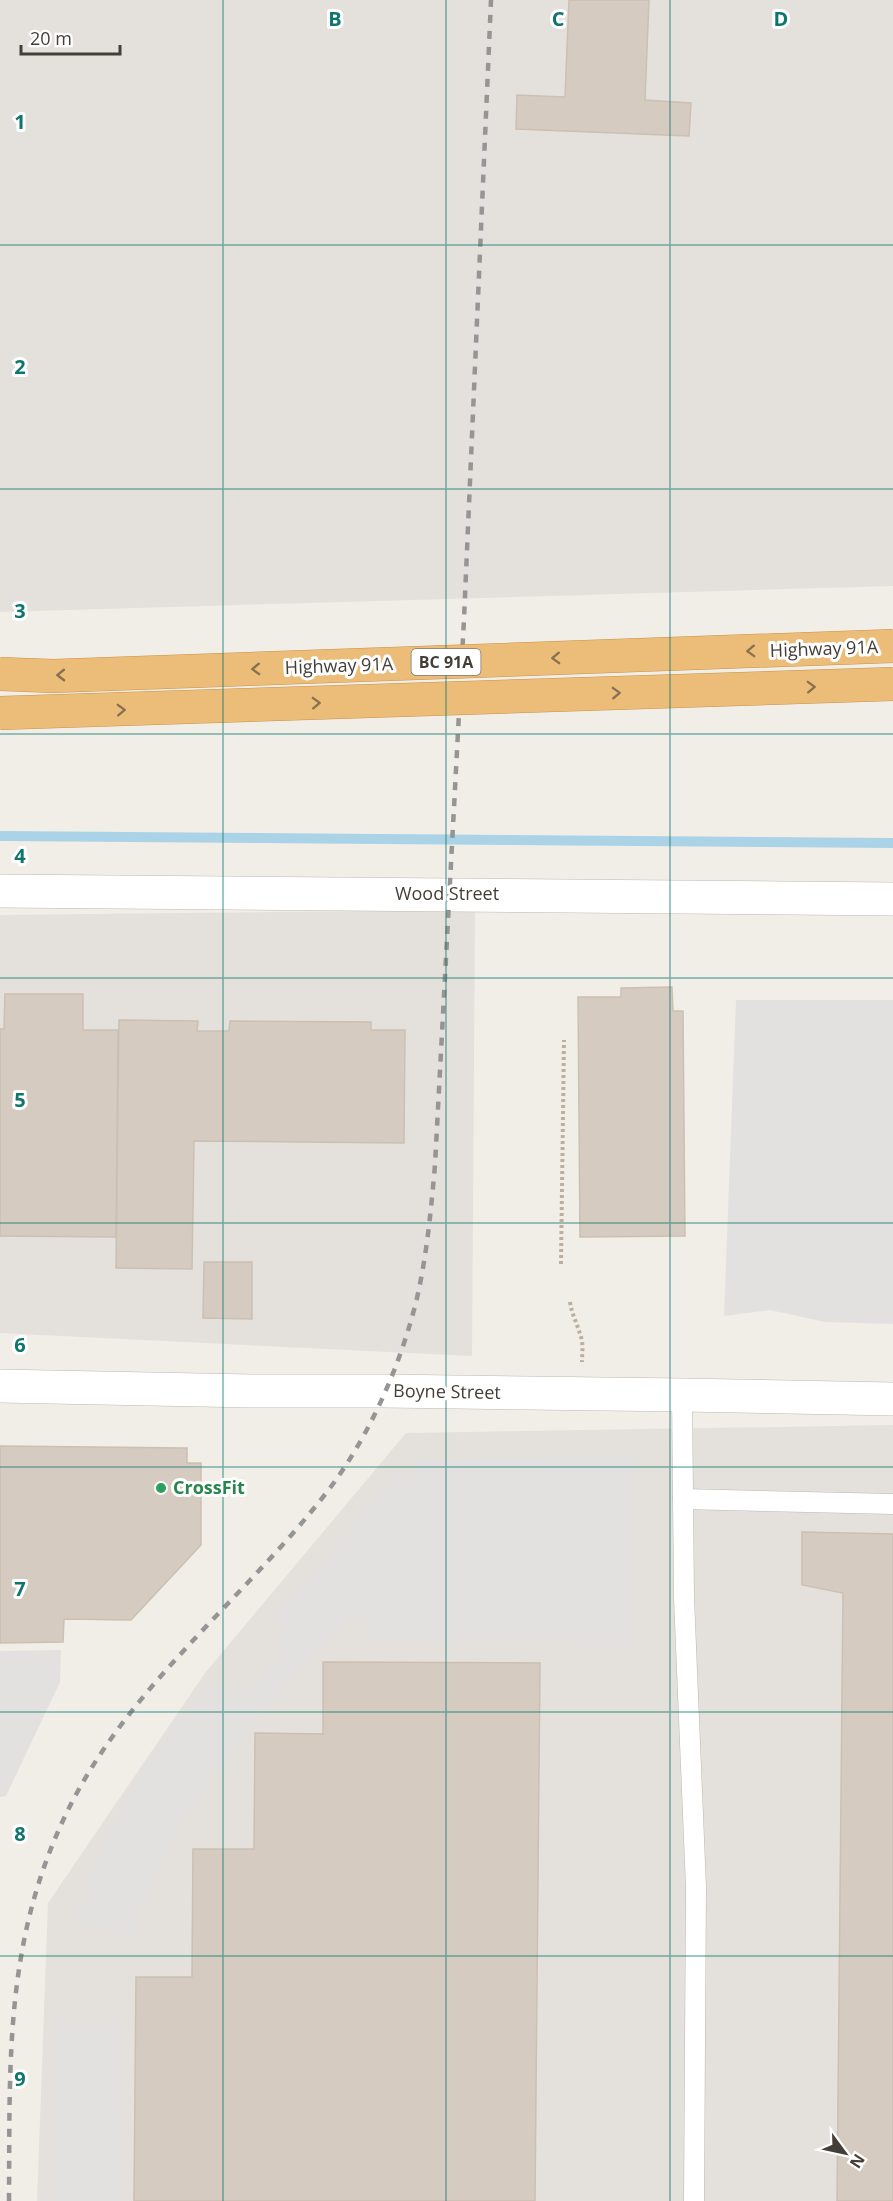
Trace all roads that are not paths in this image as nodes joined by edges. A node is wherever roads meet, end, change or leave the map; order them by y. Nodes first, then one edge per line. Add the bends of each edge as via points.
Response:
1 (893, 646) edge
2 (0, 674) edge
3 (893, 684) edge
4 (0, 713) edge
5 (0, 891) edge
6 (893, 899) edge
7 (0, 1386) edge
8 (682, 1395) junction
9 (893, 1399) edge
10 (683, 1499) junction
11 (893, 1504) edge
12 (694, 2201) edge

1 -> 2 highway, Highway 91A / BC 91A, bridge via 53,676
4 -> 3 highway, Highway 91A / BC 91A, bridge
5 - 6 street, Wood Street
7 - 8 street, Boyne Street
8 - 9 street, Boyne Street
8 - 10 lane
10 - 11 lane
10 - 12 lane via 696,1887

